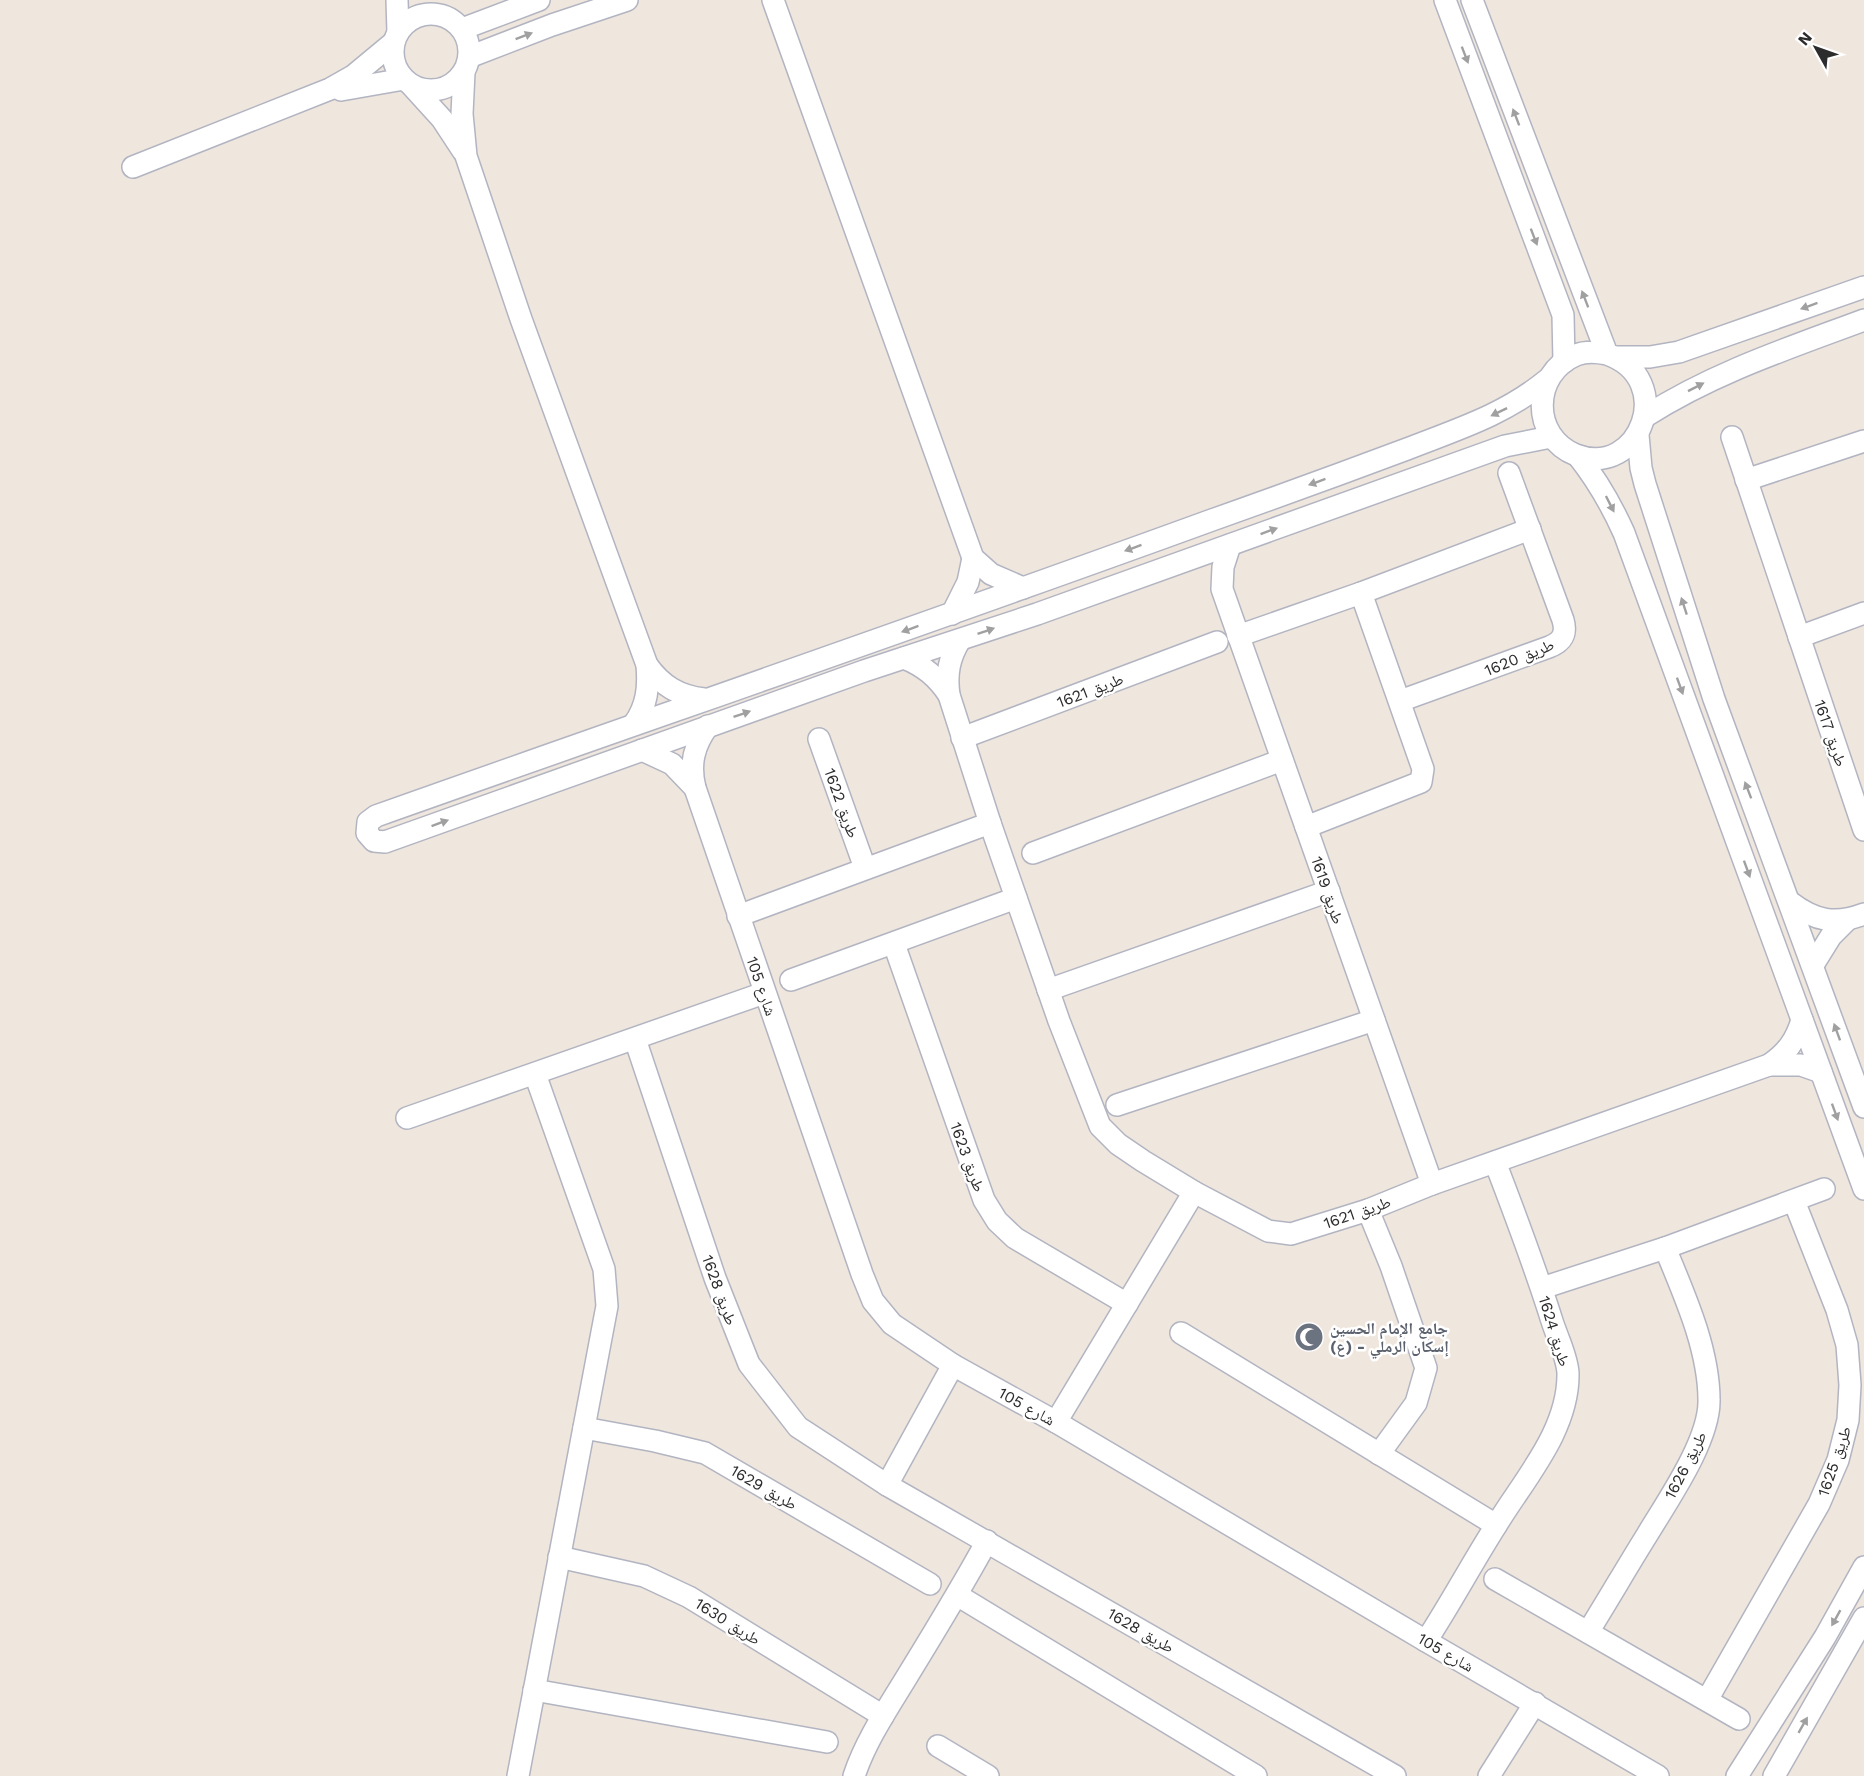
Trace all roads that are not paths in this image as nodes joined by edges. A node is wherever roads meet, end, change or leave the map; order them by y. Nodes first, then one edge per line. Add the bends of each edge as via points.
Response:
1 (397, 0) edge
2 (539, 0) edge
3 (627, 0) edge
4 (773, 0) edge
5 (1445, 0) edge
6 (1472, 0) edge
7 (436, 8) edge
8 (462, 29) junction
9 (396, 37) junction
10 (467, 65) junction
11 (408, 82) junction
12 (305, 100) junction
13 (466, 156) junction
14 (133, 167) dead end
15 (1864, 287) edge
16 (1864, 320) edge
17 (1613, 355) junction
18 (1564, 362) junction
19 (1547, 380) junction
20 (1642, 426) junction
21 (1551, 437) junction
22 (1732, 438) dead end
23 (1864, 441) edge
24 (1578, 456) junction
25 (1509, 473) dead end
26 (1746, 480) junction
27 (1530, 529) junction
28 (1230, 545) junction
29 (973, 558) junction
30 (1189, 560) junction
31 (1023, 588) junction
32 (1222, 589) junction
33 (1361, 593) junction
34 (1864, 613) edge
35 (952, 614) junction
36 (1238, 636) junction
37 (1799, 637) junction
38 (960, 640) junction
39 (1217, 642) dead end
40 (904, 658) junction
41 (647, 665) junction
42 (949, 695) junction
43 (704, 699) junction
44 (1400, 701) junction
45 (634, 724) junction
46 (708, 726) junction
47 (962, 738) junction
48 (819, 739) dead end
49 (642, 750) junction
50 (1282, 760) junction
51 (695, 788) junction
52 (990, 823) junction
53 (1306, 827) junction
54 (1864, 830) edge
55 (1034, 853) dead end
56 (865, 868) junction
57 (1329, 891) junction
58 (1016, 898) junction
59 (1790, 902) junction
60 (738, 916) junction
61 (1856, 917) edge
62 (894, 944) junction
63 (1813, 965) junction
64 (791, 980) dead end
65 (1048, 990) junction
66 (764, 993) junction
67 (1374, 1020) junction
68 (1802, 1020) junction
69 (635, 1039) junction
70 (1769, 1065) junction
71 (1821, 1072) junction
72 (535, 1074) junction
73 (1116, 1106) dead end
74 (1864, 1107) edge
75 (407, 1118) dead end
76 (1495, 1162) junction
77 (1432, 1184) junction
78 (1864, 1188) edge
79 (1824, 1189) dead end
80 (1194, 1192) junction
81 (1794, 1201) junction
82 (1368, 1210) junction
83 (1665, 1248) junction
84 (1542, 1288) junction
85 (1127, 1304) junction
86 (1181, 1333) dead end
87 (953, 1365) junction
88 (1056, 1422) junction
89 (584, 1428) junction
90 (1379, 1454) junction
91 (887, 1485) junction
92 (1496, 1526) junction
93 (987, 1541) junction
94 (559, 1557) junction
95 (1864, 1567) edge
96 (1496, 1579) dead end
97 (930, 1584) dead end
98 (957, 1595) junction
99 (1864, 1618) edge
100 (1588, 1632) junction
101 (1426, 1641) junction
102 (534, 1690) junction
103 (1707, 1700) junction
104 (1535, 1703) junction
105 (883, 1716) junction
106 (1739, 1719) dead end
107 (827, 1742) dead end
108 (938, 1746) dead end
109 (518, 1776) edge
110 (854, 1776) edge
111 (988, 1776) edge
112 (1256, 1776) edge
113 (1395, 1776) edge
114 (1489, 1776) edge
115 (1658, 1776) edge
116 (1737, 1776) edge
117 (1774, 1776) edge

1 - 9 street
2 - 8 street
10 -> 3 street via 552,25
4 - 29 street
5 -> 18 street via 1563,315
17 -> 6 street
7 - 8 street
7 - 9 street via 432,14 413,19
8 - 10 street via 468,43
9 - 11 street via 394,62
9 - 12 street via 353,76
10 - 11 street via 450,86 441,89 421,89
10 - 13 street via 462,114
11 - 12 street via 354,86
11 - 13 street via 442,119
12 - 14 street
13 - 41 street via 521,320
15 -> 17 street via 1679,352 1650,357
20 -> 16 street via 1669,401 1719,376
17 - 18 street via 1577,354
17 - 20 street via 1632,368 1642,382 1647,399
18 - 19 street
19 - 21 street via 1541,399 1543,419
19 -> 31 street via 1485,419
20 - 24 street via 1626,447 1611,455
59 -> 20 street via 1714,699 1645,484 1641,468
21 - 24 street
28 -> 21 street via 1505,446
22 - 26 street, طريق 1617
23 - 26 street
24 -> 68 street via 1612,505 1624,533
25 - 27 street, طريق 1620
26 - 37 street, طريق 1617
27 - 33 street
27 - 44 street, طريق 1620 via 1563,620 1565,629 1558,644
28 - 30 street
28 - 32 street, طريق 1619
29 - 31 street via 1001,580
29 - 35 street via 968,582
30 - 32 street, طريق 1619
38 -> 30 street
31 - 35 street
32 - 36 street, طريق 1619
33 - 36 street
33 - 44 street
34 - 37 street
35 -> 43 street
36 - 50 street, طريق 1619
37 - 54 street, طريق 1617
38 - 40 street
38 - 42 street, طريق 1621 via 948,666
39 - 47 street, طريق 1621
40 - 42 street, طريق 1621 via 930,672
46 -> 40 street
41 - 43 street via 665,686
41 - 45 street via 645,703
42 - 47 street, طريق 1621
43 - 45 street
44 - 53 street via 1423,769 1421,782
45 -> 49 street via 376,816 368,822 367,833 374,841 385,842
46 - 49 street
46 - 51 street, شارع 105 via 694,755
47 - 52 street, طريق 1621
48 - 56 street, طريق 1622
49 - 51 street, شارع 105 via 672,764
50 - 53 street, طريق 1619
50 - 55 street
51 - 60 street, شارع 105
52 - 56 street
52 - 58 street, طريق 1621
53 - 57 street, طريق 1619
56 - 60 street
57 - 65 street
57 - 67 street, طريق 1619
58 - 62 street
58 - 65 street, طريق 1621
59 - 61 street via 1811,915 1829,920
59 - 63 street
60 - 66 street, شارع 105
61 - 63 street via 1831,936
62 - 64 street
62 - 85 street, طريق 1623 via 984,1200 997,1221 1015,1238
74 -> 63 street
65 - 80 street, طريق 1621 via 1100,1126 1118,1144
66 - 69 street
66 - 87 street, شارع 105 via 873,1301 892,1324
67 - 73 street
67 - 77 street, طريق 1619
68 - 70 street, طريق 1621 via 1794,1041
68 - 71 street
69 - 72 street
69 - 91 street, طريق 1628 via 715,1278 749,1364 798,1427
70 - 71 street, طريق 1621 via 1801,1065
70 - 76 street, طريق 1621
71 -> 78 street
72 - 75 street
72 - 89 street via 604,1269 607,1306
76 - 77 street, طريق 1621
76 - 84 street, طريق 1624
77 - 82 street, طريق 1621
79 - 81 street
80 - 82 street, طريق 1621 via 1268,1231 1291,1234
80 - 85 street
81 - 83 street
81 - 103 street, طريق 1625 via 1847,1345 1848,1420 1838,1460 1819,1504
82 - 90 street via 1426,1368 1416,1403
83 - 84 street
83 - 100 street, طريق 1626 via 1706,1364 1710,1401 1704,1430 1679,1482
84 - 92 street, طريق 1624 via 1568,1370 1563,1411 1542,1454
85 - 88 street
86 - 90 street
87 - 88 street, شارع 105
87 - 91 street
88 - 101 street, شارع 105
89 - 94 street
89 - 97 street, طريق 1629 via 705,1453
90 - 92 street
91 - 93 street, طريق 1628
92 - 101 street, طريق 1624
93 - 98 street
93 - 113 street, طريق 1628
94 - 102 street
94 - 105 street, طريق 1630 via 644,1576 689,1597
95 -> 116 street via 1825,1637
96 - 100 street
98 - 105 street
98 - 112 street
117 -> 99 street
100 - 103 street
101 - 104 street, شارع 105
102 - 107 street
102 - 109 street
103 - 106 street
104 - 114 street
104 - 115 street, شارع 105
105 - 110 street
108 - 111 street

